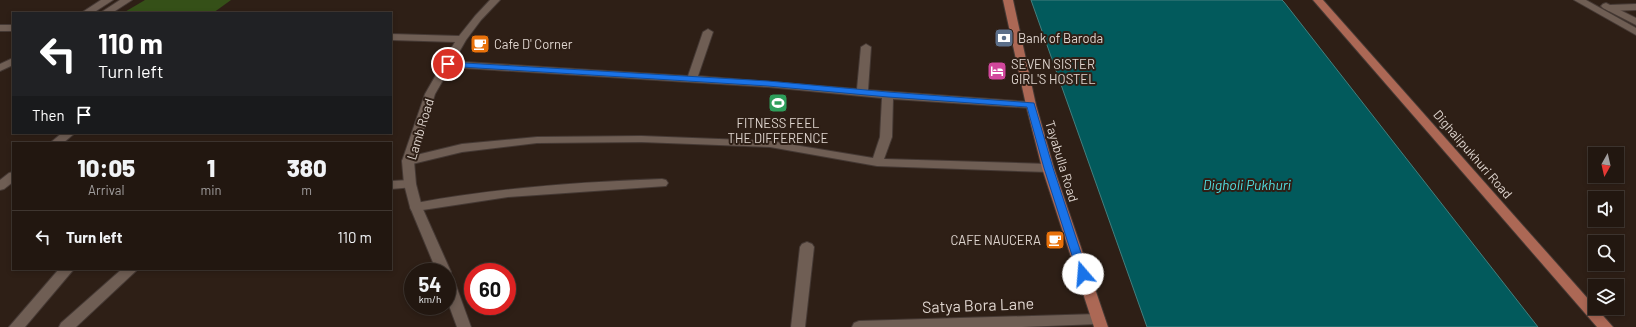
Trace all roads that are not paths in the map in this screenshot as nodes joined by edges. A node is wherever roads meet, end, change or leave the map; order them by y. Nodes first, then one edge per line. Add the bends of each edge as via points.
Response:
1 (108, 0) edge
2 (127, 0) edge
3 (495, 0) edge
4 (1008, 0) edge
5 (1318, 0) edge
6 (1580, 0) edge
7 (1594, 0) edge
8 (1636, 7) edge
9 (1609, 8) junction
10 (88, 12) edge
11 (108, 12) edge
12 (1636, 22) edge
13 (0, 28) edge
14 (12, 28) edge
15 (708, 32) dead end
16 (1636, 32) edge
17 (392, 37) edge
18 (462, 39) junction
19 (866, 47) dead end
20 (12, 62) edge
21 (448, 64) junction
22 (0, 68) edge
23 (692, 80) junction
24 (862, 92) junction
25 (888, 95) junction
26 (1031, 105) junction
27 (68, 134) edge
28 (57, 142) edge
29 (408, 161) junction
30 (878, 162) junction
31 (1048, 168) junction
32 (12, 177) edge
33 (662, 183) dead end
34 (410, 184) junction
35 (392, 185) edge
36 (0, 186) edge
37 (416, 207) junction
38 (808, 247) dead end
39 (440, 263) edge
40 (67, 270) edge
41 (130, 270) edge
42 (456, 305) edge
43 (1100, 323) edge
44 (16, 327) edge
45 (66, 327) edge
46 (464, 327) edge
47 (798, 327) edge
48 (859, 327) edge
49 (1606, 327) edge

1 - 10 street
2 - 11 street
3 - 18 street, Lamb Road
4 - 26 main road, Tayabulla Road
5 - 49 main road, Dighalipukhuri Road
6 - 16 street
7 - 9 street
8 - 9 street
9 - 12 street
13 - 14 street
15 - 23 street
17 - 18 street
18 - 21 street, Lamb Road
19 - 24 street
20 - 22 street
21 - 23 street
21 - 29 street, Lamb Road via 430,94
23 - 24 street
24 - 25 street
25 - 26 street
25 - 30 street via 886,137
26 - 31 main road, Tayabulla Road
27 - 28 street
29 - 30 street via 462,148 537,140 641,139 770,144
29 - 34 street, Lamb Road
30 - 31 street
31 - 43 main road, Tayabulla Road
32 - 36 street
33 - 37 street via 563,187 460,198
34 - 35 street
34 - 37 street, Lamb Road
37 - 39 street, Lamb Road
38 - 47 street
40 - 44 street
41 - 45 street
42 - 46 street
43 - 48 street, Satya Bora Lane

